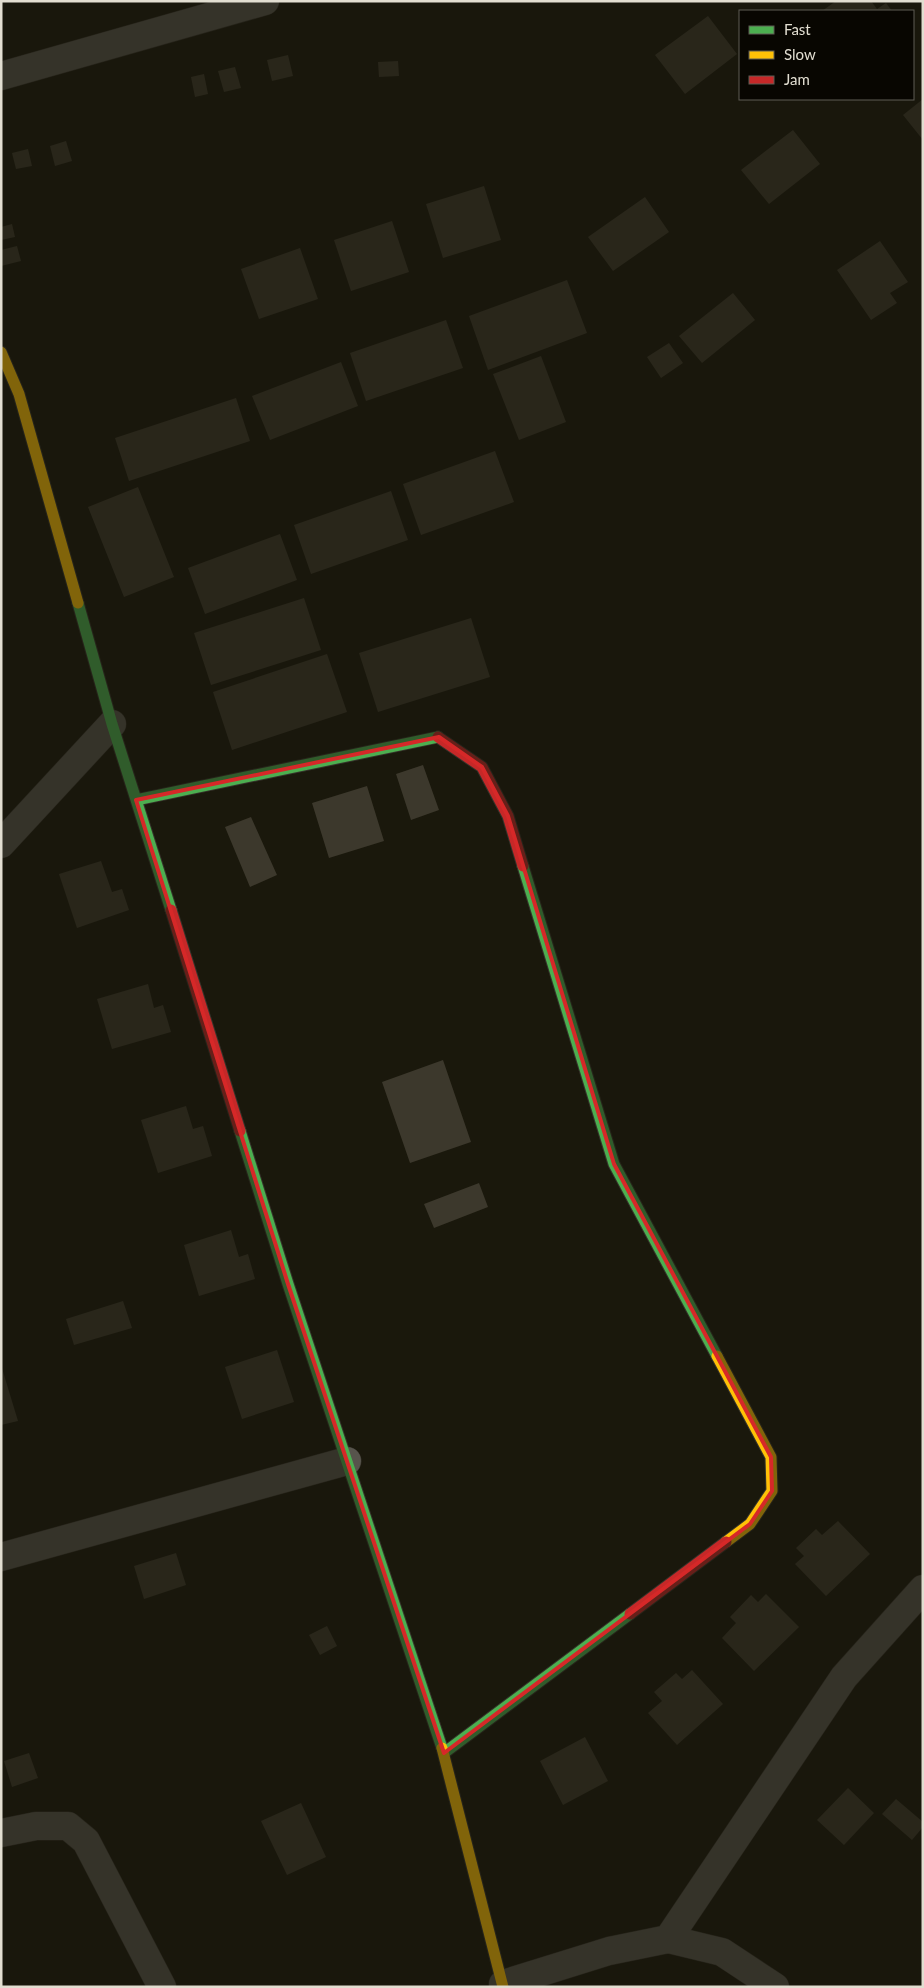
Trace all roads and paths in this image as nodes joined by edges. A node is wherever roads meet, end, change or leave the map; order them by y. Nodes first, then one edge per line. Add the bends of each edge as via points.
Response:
1 (265, 1) edge
2 (1, 76) edge
3 (1, 352) edge
4 (112, 724) junction
5 (136, 800) junction
6 (1, 844) edge
7 (347, 1460) junction
8 (1, 1557) edge
9 (923, 1589) edge
10 (444, 1753) junction
11 (1, 1833) edge
12 (668, 1939) junction
13 (503, 1986) edge
14 (162, 1987) edge
15 (775, 1987) edge

1 - 2 street
3 - 4 street via 19,394
4 - 5 street
4 - 6 street
5 - 7 street
5 - 10 street via 439,738 482,767 508,816 614,1164 771,1458 772,1491 750,1524
7 - 8 street
7 - 10 street
9 - 12 street via 844,1677
10 - 13 street
11 - 14 street via 36,1826 68,1826 86,1841
12 - 13 street via 609,1951
12 - 15 street via 722,1952

